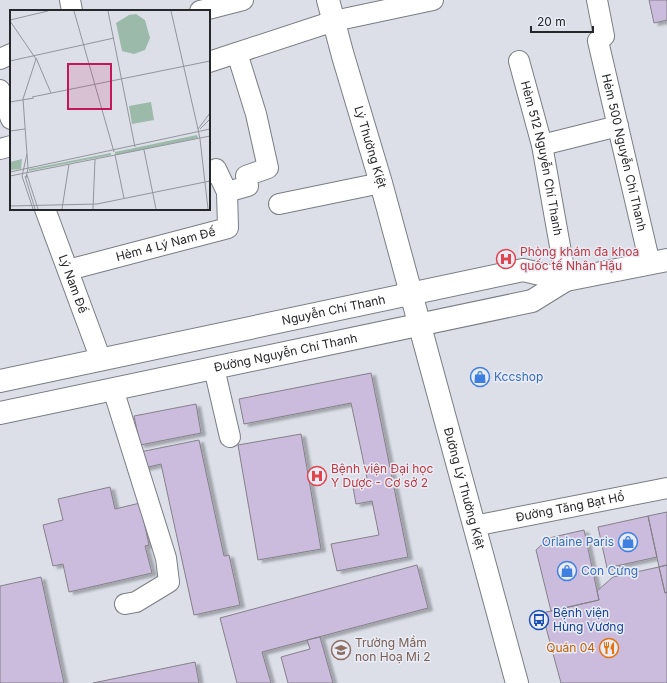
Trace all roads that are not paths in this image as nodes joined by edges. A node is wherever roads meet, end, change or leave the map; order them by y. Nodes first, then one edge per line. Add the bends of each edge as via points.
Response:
1 (70, 0) edge
2 (243, 0) edge
3 (328, 0) edge
4 (433, 0) edge
5 (597, 0) edge
6 (72, 10) edge
7 (204, 10) edge
8 (334, 21) junction
9 (237, 53) junction
10 (10, 54) edge
11 (0, 58) edge
12 (519, 61) dead end
13 (210, 62) edge
14 (0, 90) edge
15 (10, 115) edge
16 (618, 126) junction
17 (542, 145) junction
18 (10, 146) edge
19 (0, 149) edge
20 (210, 173) edge
21 (381, 183) junction
22 (227, 192) junction
23 (279, 204) dead end
24 (46, 210) edge
25 (659, 262) edge
26 (68, 270) junction
27 (566, 280) junction
28 (411, 294) junction
29 (419, 325) junction
30 (101, 360) junction
31 (214, 368) junction
32 (5, 380) edge
33 (113, 389) junction
34 (8, 411) edge
35 (230, 437) dead end
36 (667, 488) edge
37 (474, 526) junction
38 (125, 604) dead end
39 (517, 683) edge

1 - 6 street
2 - 7 street
3 - 8 main road, Lý Thường Kiệt
4 - 8 street
5 - 16 street, Hẻm 500 Nguyễn Chí Thanh via 604,36 598,41
8 - 9 street
8 - 21 main road, Lý Thường Kiệt
9 - 13 street
9 - 22 street via 256,114 268,168 246,176 248,186
10 - 11 street
12 - 17 street, Hẻm 512 Nguyễn Chí Thanh
14 - 15 street
16 - 17 street
16 - 25 street, Hẻm 500 Nguyễn Chí Thanh
17 - 27 street, Hẻm 512 Nguyễn Chí Thanh
18 - 19 street
20 - 22 street via 216,169
21 - 23 street
21 - 28 main road, Lý Thường Kiệt
22 - 26 street, Hẻm 4 Lý Nam Đế via 228,228
24 - 26 street, Lý Nam Đế
25 - 27 main road, Nguyễn Chí Thanh
26 - 30 street, Lý Nam Đế
27 - 28 main road, Nguyễn Chí Thanh via 523,270
27 - 29 main road, Đường Nguyễn Chí Thanh via 532,301
28 - 29 main road, Đường Lý Thường Kiệt
28 - 30 main road, Nguyễn Chí Thanh
29 - 31 main road, Đường Nguyễn Chí Thanh
29 - 37 main road, Đường Lý Thường Kiệt
30 - 32 main road, Nguyễn Chí Thanh
30 - 33 main road
31 - 33 main road, Đường Nguyễn Chí Thanh
31 - 35 street
32 - 34 main road
33 - 34 main road, Đường Nguyễn Chí Thanh
33 - 38 street via 166,558 169,582 136,602
36 - 37 street, Đường Tăng Bạt Hổ
37 - 39 main road, Đường Lý Thường Kiệt

